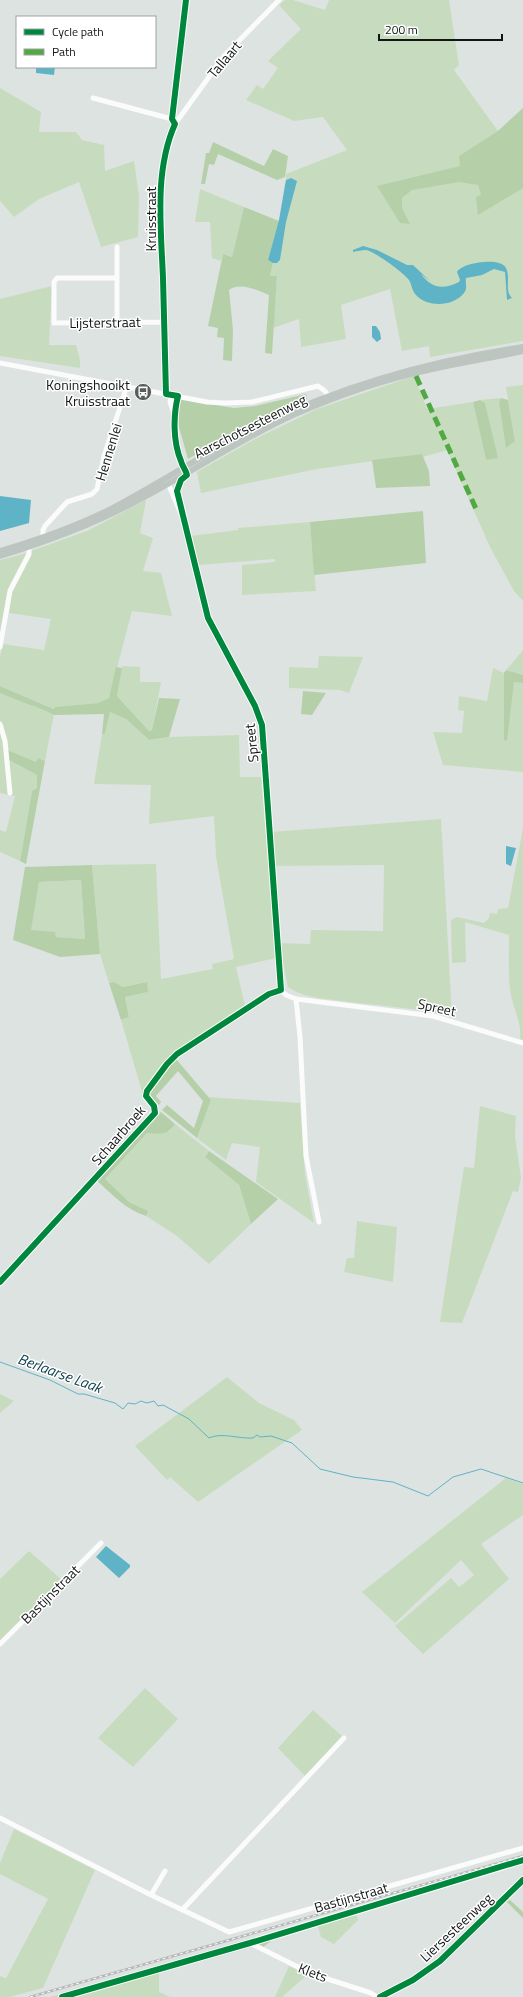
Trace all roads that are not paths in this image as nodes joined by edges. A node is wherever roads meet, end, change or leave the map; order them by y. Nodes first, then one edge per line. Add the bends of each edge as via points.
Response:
1 (186, 0) edge
2 (280, 0) edge
3 (93, 98) dead end
4 (172, 119) junction
5 (175, 124) junction
6 (116, 247) dead end
7 (116, 278) junction
8 (117, 322) junction
9 (164, 322) junction
10 (523, 347) edge
11 (523, 351) edge
12 (0, 363) edge
13 (365, 385) junction
14 (127, 386) junction
15 (166, 394) junction
16 (172, 395) junction
17 (178, 396) junction
18 (329, 398) junction
19 (175, 418) junction
20 (180, 461) dead end
21 (167, 480) junction
22 (43, 538) junction
23 (29, 547) junction
24 (0, 551) edge
25 (0, 556) edge
26 (0, 647) edge
27 (0, 724) edge
28 (10, 793) dead end
29 (282, 990) junction
30 (296, 999) junction
31 (523, 1043) edge
32 (318, 1222) dead end
33 (0, 1282) edge
34 (101, 1543) dead end
35 (0, 1644) edge
36 (344, 1738) dead end
37 (0, 1818) edge
38 (523, 1848) edge
39 (165, 1871) dead end
40 (523, 1880) edge
41 (151, 1895) junction
42 (182, 1910) junction
43 (250, 1943) dead end
44 (380, 1997) edge

1 - 4 street
2 - 5 street, Tallaart via 224,56
3 - 4 street
4 - 5 street
5 - 9 street, Kruisstraat via 169,142 161,195
6 - 7 street
7 - 8 street
7 - 8 street, Lijsterstraat via 57,278 54,282 54,323
8 - 9 street, Lijsterstraat
9 - 15 street, Kruisstraat
10 - 13 main road, Aarschotsesteenweg via 451,360
11 - 13 main road, Aarschotsesteenweg
12 - 14 street
13 - 18 main road, Aarschotsesteenweg
14 - 15 street
14 - 22 street, Hennenlei via 104,456 98,487 92,494 65,503 45,526
15 - 16 street
16 - 17 street
16 - 19 street via 170,402
17 - 18 street via 207,402 241,403 318,386
17 - 19 street
18 - 21 main road, Aarschotsesteenweg
19 - 20 street
21 - 22 main road, Aarschotsesteenweg via 112,508
21 - 23 main road, Aarschotsesteenweg via 131,504 78,530
21 - 29 street, Spreet via 182,516 208,618 261,717
22 - 24 main road, Aarschotsesteenweg
23 - 25 main road, Aarschotsesteenweg
23 - 26 street via 29,554 10,591
27 - 28 street via 5,741
29 - 30 street, Spreet via 286,995
29 - 33 street, Schaarbroek via 269,994 172,1059 147,1091 146,1096 154,1106 155,1114
30 - 31 street, Spreet via 433,1016
30 - 32 street via 306,1156
34 - 35 street, Bastijnstraat
36 - 42 street
37 - 41 street, Bastijnstraat
38 - 42 street, Bastijnstraat via 229,1932
39 - 41 street
40 - 44 street, Liersesteenweg via 440,1962
41 - 42 street, Bastijnstraat
43 - 44 street, Klets via 312,1974

